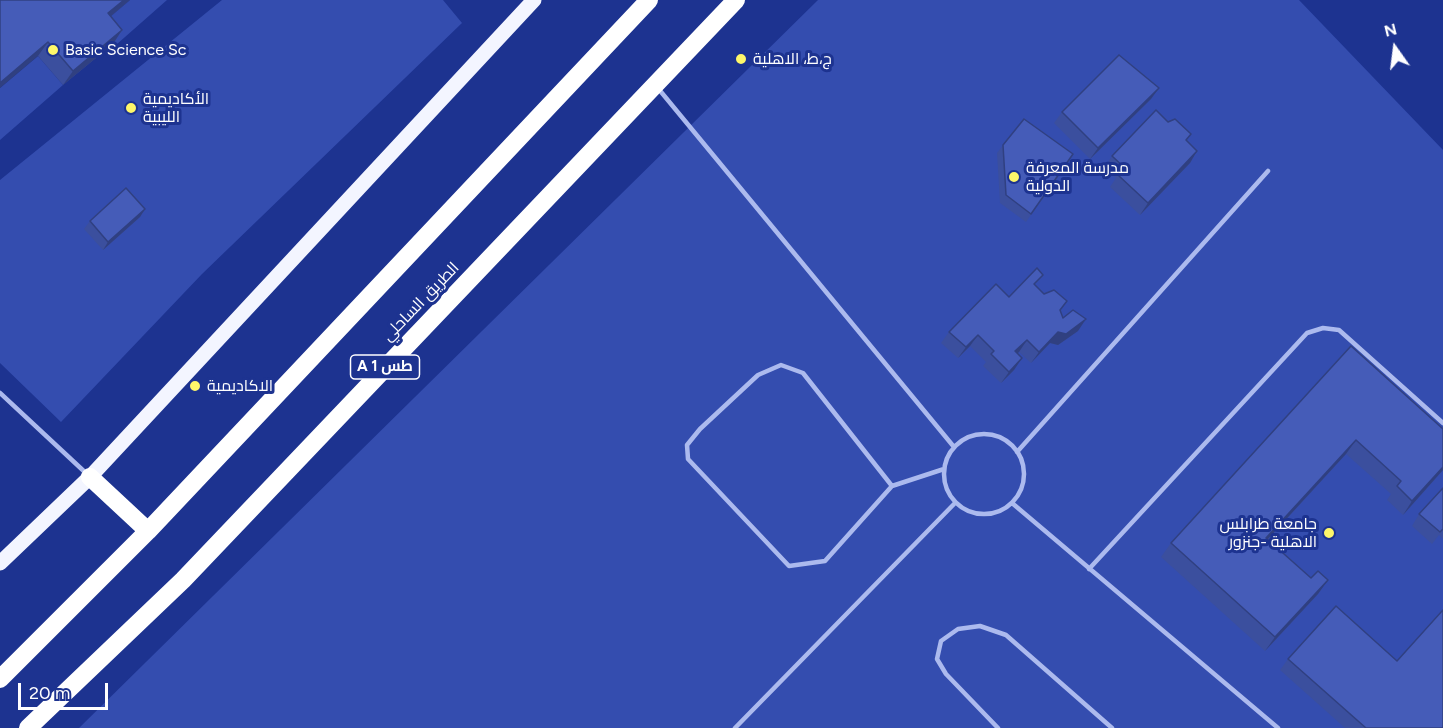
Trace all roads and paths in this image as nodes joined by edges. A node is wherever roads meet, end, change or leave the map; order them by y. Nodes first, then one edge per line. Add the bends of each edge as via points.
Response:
1 (534, 0) edge
2 (650, 0) edge
3 (736, 0) edge
4 (656, 85) junction
5 (1268, 171) dead end
6 (0, 393) edge
7 (1443, 423) edge
8 (954, 447) junction
9 (1017, 452) junction
10 (944, 469) junction
11 (90, 477) junction
12 (892, 486) junction
13 (955, 502) junction
14 (1012, 503) junction
15 (148, 531) junction
16 (0, 563) edge
17 (1089, 568) junction
18 (0, 679) edge
19 (28, 728) edge
20 (735, 728) edge
21 (998, 728) edge
22 (1112, 728) edge
23 (1278, 728) edge

1 - 11 main road
2 - 15 highway
3 - 4 highway, الطريق الساحلي / A 1 طس
4 - 8 lane
4 - 19 highway, الطريق الساحلي / A 1 طس via 183,580
5 - 9 lane
6 - 11 lane
7 - 17 lane via 1340,330 1323,328 1307,333
8 - 9 lane via 974,435 987,434 999,437
8 - 10 lane
9 - 14 lane via 1024,476
10 - 12 lane
10 - 13 lane via 945,484
11 - 15 highway
11 - 16 main road
12 - 12 lane via 803,373 781,365 758,375 687,445 688,459 789,566 825,561
13 - 14 lane via 965,510 982,514 999,511
13 - 20 lane
14 - 17 lane
15 - 18 highway
17 - 23 lane
21 - 22 lane via 946,674 937,659 940,641 958,629 980,626 1006,635

